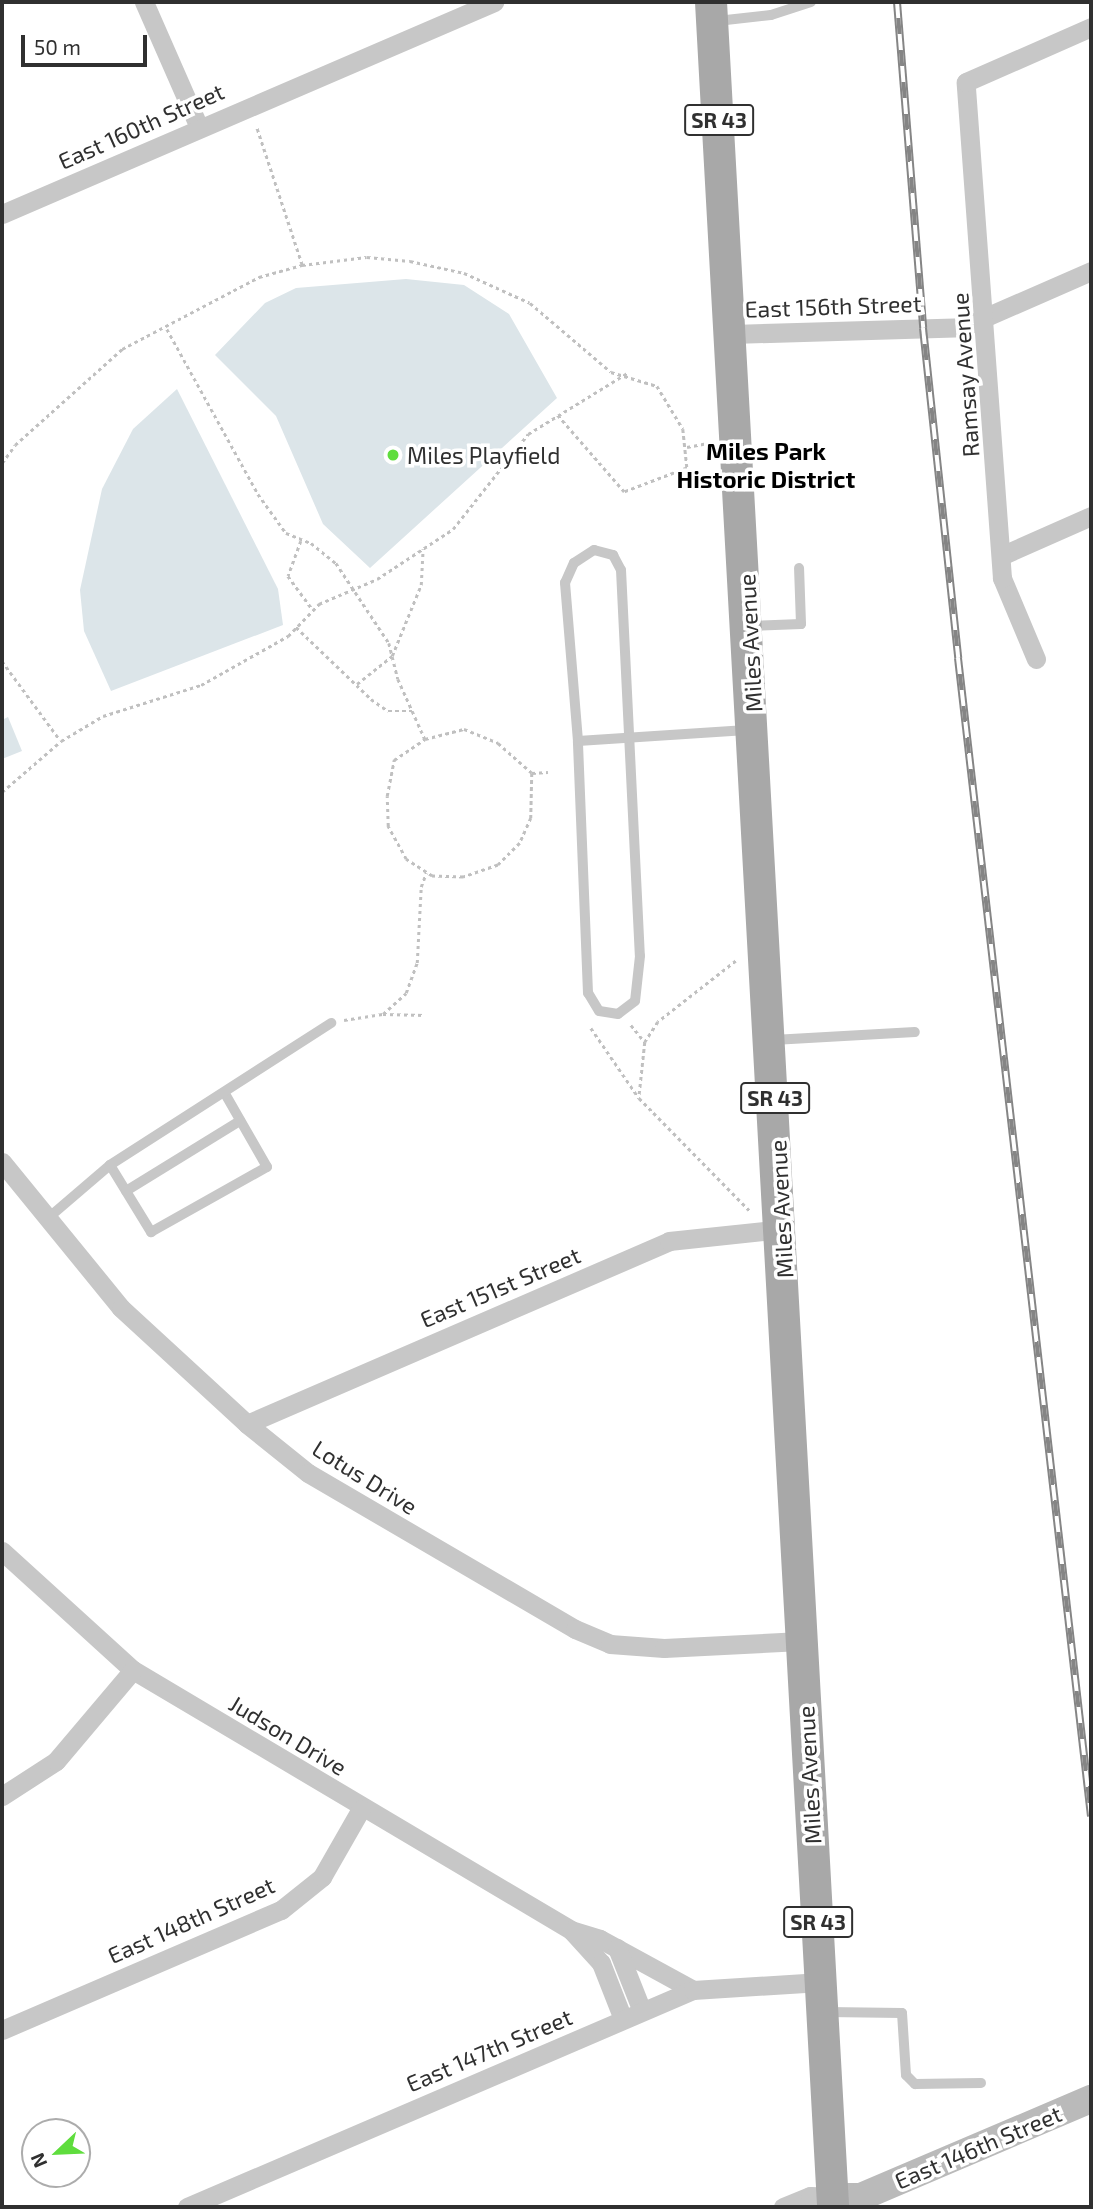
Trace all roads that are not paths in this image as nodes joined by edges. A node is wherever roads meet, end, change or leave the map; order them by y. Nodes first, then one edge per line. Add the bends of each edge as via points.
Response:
1 (144, 2) edge
2 (494, 2) edge
3 (811, 2) edge
4 (712, 12) edge
5 (1091, 27) edge
6 (199, 127) junction
7 (2, 214) edge
8 (1091, 271) edge
9 (985, 318) junction
10 (732, 334) junction
11 (1091, 516) edge
12 (1003, 555) junction
13 (799, 568) dead end
14 (749, 626) junction
15 (1036, 659) dead end
16 (754, 729) junction
17 (628, 738) junction
18 (578, 741) junction
19 (331, 1023) road end
20 (915, 1032) dead end
21 (772, 1040) junction
22 (224, 1092) junction
23 (240, 1121) junction
24 (2, 1162) edge
25 (110, 1165) junction
26 (126, 1191) junction
27 (47, 1220) junction
28 (783, 1229) junction
29 (247, 1424) junction
30 (2, 1551) edge
31 (802, 1641) junction
32 (133, 1670) junction
33 (2, 1796) edge
34 (361, 1809) junction
35 (571, 1930) junction
36 (617, 1948) junction
37 (693, 1990) junction
38 (822, 1997) junction
39 (642, 2011) junction
40 (623, 2018) junction
41 (2, 2030) edge
42 (981, 2083) dead end
43 (1091, 2099) edge
44 (833, 2202) edge
45 (187, 2207) edge
46 (783, 2207) edge

1 - 6 street
2 - 6 street, East 160th Street
3 - 4 lane via 747,19
4 - 10 main road, Miles Avenue / SR 43
5 - 9 street, Ramsay Avenue via 966,82
6 - 7 street, East 160th Street
8 - 9 street, East 156th Street
9 - 10 street, East 156th Street via 963,327
9 - 12 street, Ramsay Avenue
10 - 14 main road, Miles Avenue / SR 43
11 - 12 street
12 - 15 street, Ramsay Avenue via 1002,578
13 - 14 lane via 801,624
14 - 16 main road, Miles Avenue / SR 43
16 - 17 lane
16 - 21 main road, Miles Avenue / SR 43
17 - 18 lane
17 - 18 lane via 621,570 613,555 594,550 574,563 565,583
17 - 18 lane via 640,979 635,1001 618,1014 600,1011 589,993
19 - 22 lane
20 - 21 lane
21 - 28 main road, Miles Avenue / SR 43
22 - 23 lane
22 - 25 lane
23 - 26 lane
23 - 26 lane via 267,1167 151,1232
24 - 27 street, Lotus Drive
25 - 26 lane
25 - 27 lane
27 - 29 street, Lotus Drive via 121,1308
28 - 29 street, East 151st Street via 669,1241
28 - 31 main road, Miles Avenue / SR 43
29 - 31 street, Lotus Drive via 308,1473 575,1629 610,1644 664,1648
30 - 32 street, Judson Drive
31 - 38 main road, Miles Avenue / SR 43
32 - 33 street via 56,1761
32 - 34 street, Judson Drive
34 - 35 street, Judson Drive
34 - 41 street, East 148th Street via 322,1877 281,1910
35 - 36 street, Judson Drive
35 - 40 street, Judson Drive via 601,1963
36 - 37 street, Judson Drive
36 - 39 street
37 - 38 street, East 147th Street
37 - 39 street, East 147th Street
38 - 42 lane via 902,2013 906,2074 915,2084
38 - 44 main road, Miles Avenue / SR 43
39 - 40 street, East 147th Street
40 - 45 street, East 147th Street
43 - 44 street, East 146th Street via 861,2197
44 - 46 street, East 146th Street via 810,2196

